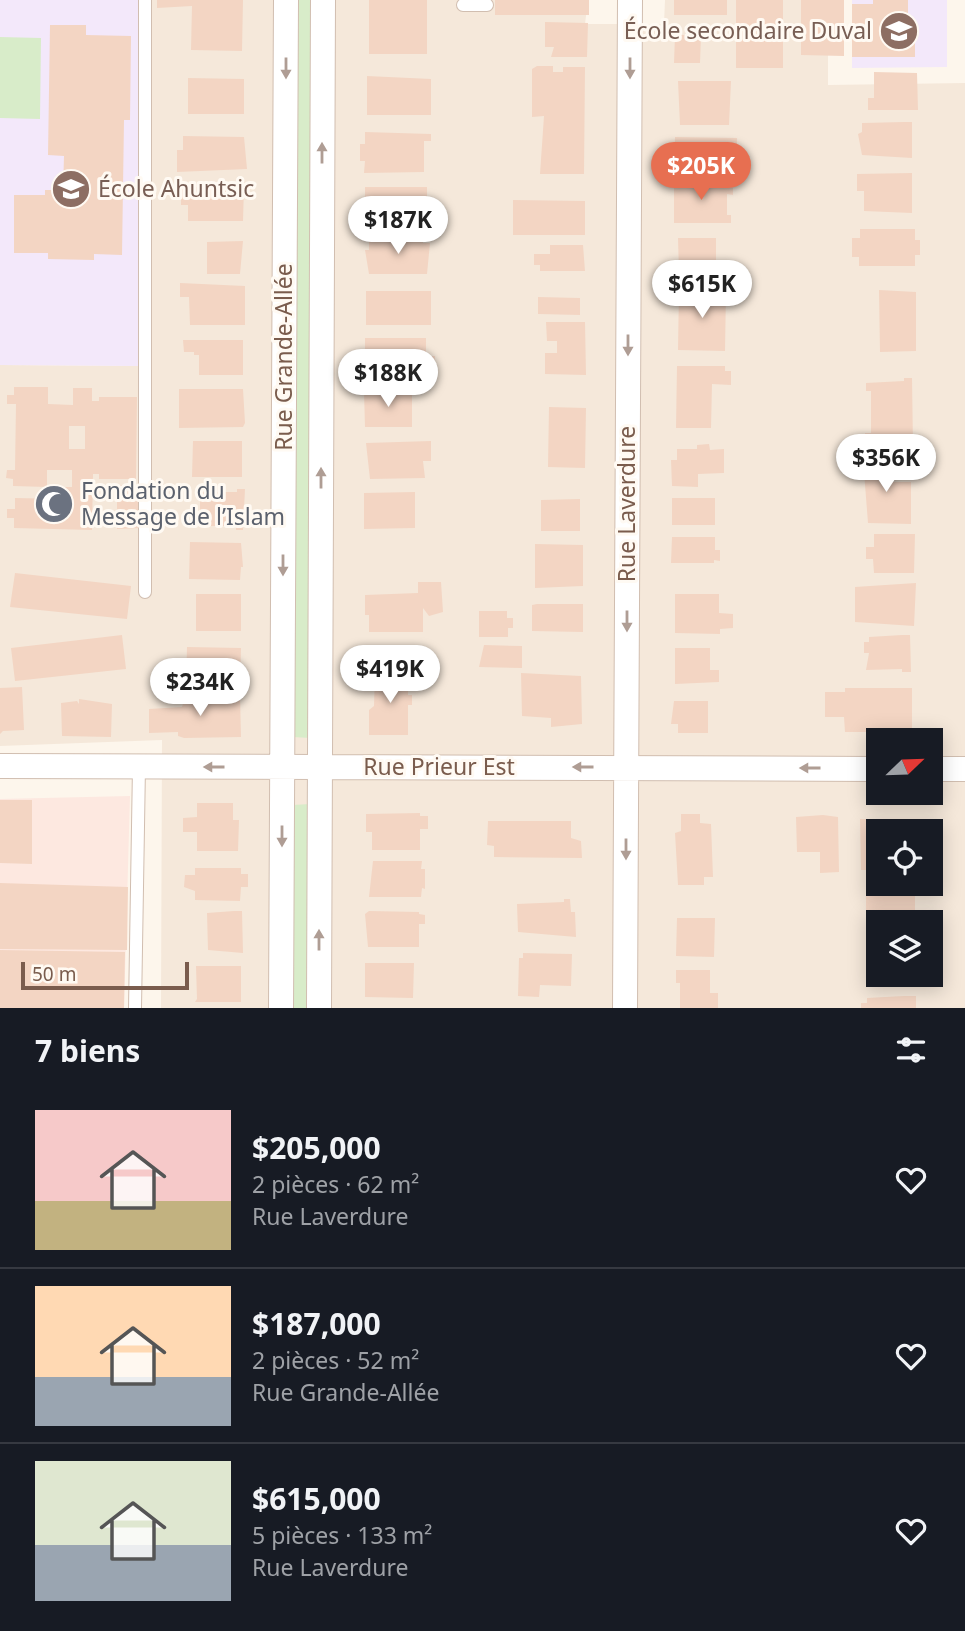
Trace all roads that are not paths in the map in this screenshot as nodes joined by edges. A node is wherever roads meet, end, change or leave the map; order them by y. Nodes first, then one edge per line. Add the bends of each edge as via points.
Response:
1 (145, 0) edge
2 (286, 0) edge
3 (323, 0) edge
4 (630, 0) edge
5 (463, 5) dead end
6 (487, 5) dead end
7 (145, 593) dead end
8 (0, 766) edge
9 (139, 766) junction
10 (319, 767) junction
11 (626, 767) junction
12 (282, 768) junction
13 (866, 769) edge
14 (943, 769) edge
15 (965, 769) edge
16 (135, 1008) edge
17 (281, 1008) edge
18 (319, 1008) edge
19 (625, 1008) edge

1 - 7 lane
2 -> 12 street, Rue Grande-Allée
10 -> 3 street, Rue Grande-Allée
4 -> 11 street, Rue Laverdure
5 - 6 lane
8 - 9 street, Rue Prieur Est
12 -> 9 street, Rue Prieur Est
9 - 16 lane
11 -> 10 street, Rue Prieur Est
10 - 12 street, Rue Prieur Est
18 -> 10 street, Rue Grande-Allée
13 -> 11 street, Rue Prieur Est
11 -> 19 street, Rue Laverdure
12 -> 17 street, Rue Grande-Allée
14 - 15 street

